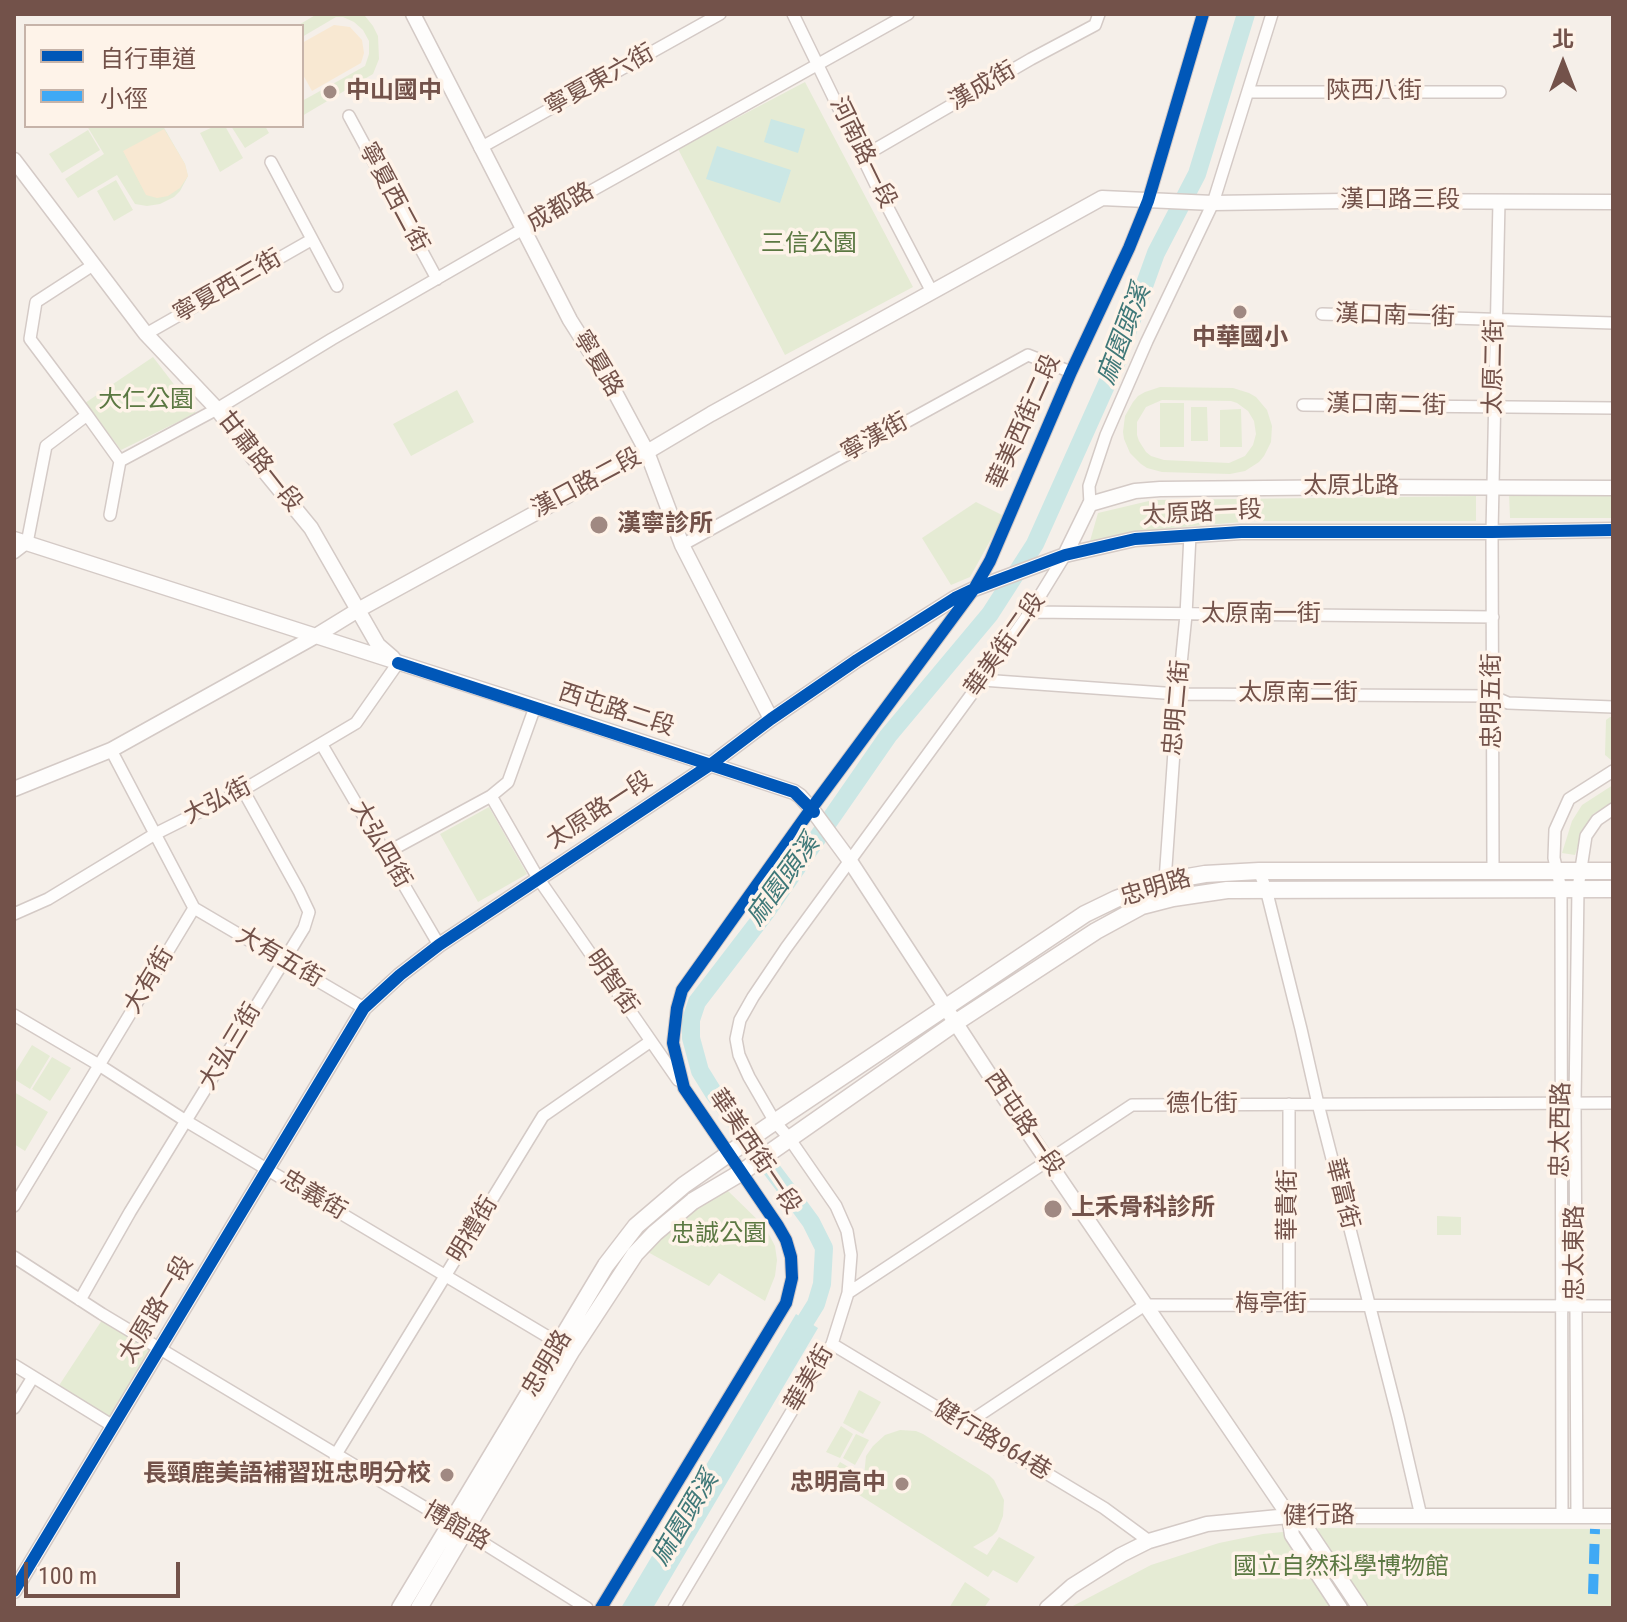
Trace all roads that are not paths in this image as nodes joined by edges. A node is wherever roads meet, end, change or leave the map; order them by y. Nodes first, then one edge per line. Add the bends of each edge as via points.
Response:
1 (413, 14) edge
2 (720, 14) edge
3 (793, 14) edge
4 (908, 14) edge
5 (1099, 14) edge
6 (1203, 14) edge
7 (1272, 14) edge
8 (819, 64) junction
9 (1248, 92) junction
10 (1500, 92) dead end
11 (349, 116) dead end
12 (480, 148) junction
13 (862, 157) junction
14 (14, 160) edge
15 (271, 162) dead end
16 (1155, 201) junction
17 (1499, 201) junction
18 (1613, 202) edge
19 (1213, 203) junction
20 (523, 229) junction
21 (311, 240) junction
22 (93, 265) junction
23 (437, 279) junction
24 (337, 286) dead end
25 (932, 292) junction
26 (1322, 314) dead end
27 (1496, 320) junction
28 (1613, 323) edge
29 (146, 334) junction
30 (1071, 372) junction
31 (1303, 405) dead end
32 (1495, 408) junction
33 (1613, 408) edge
34 (217, 409) junction
35 (87, 415) junction
36 (647, 452) junction
37 (120, 461) junction
38 (1493, 488) junction
39 (1613, 488) edge
40 (1090, 504) junction
41 (110, 515) dead end
42 (1613, 530) edge
43 (1492, 532) junction
44 (1190, 535) junction
45 (21, 541) edge
46 (682, 545) junction
47 (14, 553) edge
48 (1065, 555) junction
49 (980, 586) junction
50 (358, 610) junction
51 (1030, 612) junction
52 (1186, 615) junction
53 (1493, 617) junction
54 (314, 637) junction
55 (398, 663) junction
56 (982, 680) junction
57 (1178, 694) junction
58 (1492, 696) junction
59 (535, 707) junction
60 (1613, 707) edge
61 (771, 719) junction
62 (322, 745) junction
63 (111, 750) junction
64 (710, 765) junction
65 (1613, 771) edge
66 (14, 789) edge
67 (243, 790) junction
68 (491, 796) junction
69 (1613, 809) edge
70 (813, 811) junction
71 (155, 834) junction
72 (384, 854) junction
73 (846, 855) junction
74 (1493, 870) junction
75 (1556, 870) junction
76 (1259, 871) junction
77 (1580, 871) junction
78 (1613, 871) edge
79 (538, 878) junction
80 (1165, 881) junction
81 (1266, 889) junction
82 (1570, 889) junction
83 (1613, 889) edge
84 (194, 908) junction
85 (14, 914) edge
86 (439, 945) junction
87 (283, 961) junction
88 (364, 1008) junction
89 (946, 1008) junction
90 (14, 1015) edge
91 (955, 1023) junction
92 (651, 1041) junction
93 (99, 1065) junction
94 (684, 1088) junction
95 (1575, 1103) junction
96 (1613, 1103) edge
97 (1289, 1104) junction
98 (1318, 1104) junction
99 (1562, 1104) junction
100 (186, 1121) junction
101 (771, 1125) junction
102 (785, 1141) junction
103 (731, 1154) junction
104 (1048, 1161) junction
105 (267, 1169) junction
106 (743, 1170) junction
107 (14, 1206) edge
108 (14, 1257) edge
109 (446, 1276) junction
110 (848, 1293) junction
111 (80, 1300) junction
112 (1145, 1305) junction
113 (1289, 1305) junction
114 (1369, 1305) junction
115 (1563, 1306) junction
116 (1576, 1306) junction
117 (1613, 1306) edge
118 (832, 1344) junction
119 (566, 1347) junction
120 (159, 1349) junction
121 (14, 1365) edge
122 (33, 1377) junction
123 (14, 1408) edge
124 (966, 1424) junction
125 (113, 1426) junction
126 (335, 1456) junction
127 (1289, 1516) junction
128 (1421, 1516) junction
129 (1613, 1516) edge
130 (1570, 1517) junction
131 (457, 1528) junction
132 (1149, 1541) junction
133 (16, 1584) edge
134 (400, 1608) edge
135 (419, 1608) edge
136 (587, 1608) edge
137 (601, 1608) edge
138 (674, 1608) edge
139 (1047, 1608) edge
140 (1340, 1608) edge
141 (1360, 1608) edge

1 - 12 street, 寧夏路
2 - 12 street, 寧夏東六街
3 - 8 street, 河南路一段
4 - 8 street, 成都路
5 - 13 street, 漢成街 via 1095,25
6 - 16 street, 華美西街二段
7 - 9 street, 華美街二段
8 - 13 street, 河南路一段
8 - 20 street, 成都路
9 - 10 street, 陝西八街
9 - 19 street, 華美街二段
11 - 23 street, 寧夏西二街
12 - 20 street, 寧夏路
13 - 25 street, 河南路一段
14 - 22 street, 甘肅路一段
15 - 21 street
16 - 19 street, 漢口路三段
16 - 25 street, 漢口路二段 via 1102,198
16 - 30 street, 華美西街二段
17 - 18 street, 漢口路三段
17 - 19 street, 漢口路三段
17 - 27 street, 太原二街
19 - 40 street, 華美街二段 via 1106,435 1089,486
20 - 23 street, 成都路
20 - 36 street, 寧夏路
21 - 24 street
21 - 29 street, 寧夏西三街
22 - 29 street, 甘肅路一段
22 - 35 street via 36,302 30,339
23 - 34 street, 成都路
25 - 36 street, 漢口路二段
26 - 27 street, 漢口南一街
27 - 28 street, 漢口南一街
27 - 32 street, 太原二街
29 - 34 street, 甘肅路一段
30 - 46 street, 寧漢街 via 1028,355
30 - 49 street, 華美西街二段
31 - 32 street, 漢口南二街
32 - 33 street, 漢口南二街
32 - 38 street, 太原二街
34 - 37 street, 成都路
34 - 50 street, 甘肅路一段 via 311,528
35 - 37 street
35 - 45 street via 46,446
36 - 46 street, 寧夏路
36 - 50 street, 漢口路二段
37 - 41 street
38 - 39 street, 太原北路
38 - 40 street, 太原北路 via 1160,489
38 - 43 street, 太原二街
40 - 48 street, 華美街二段
42 - 43 street, 太原路一段
43 - 44 street, 太原路一段
43 - 53 street, 忠明五街
44 - 48 street, 太原路一段 via 1135,539
44 - 52 street, 忠明二街
45 - 47 street
45 - 54 street, 西屯路二段
46 - 61 street, 寧夏路
48 - 49 street, 太原路一段
48 - 51 street, 華美街二段
49 - 61 street, 太原路一段
49 - 70 street, 華美西街二段
50 - 54 street, 漢口路二段
50 - 55 street, 甘肅路一段 via 378,645
51 - 52 street, 太原南一街
51 - 56 street, 華美街二段
52 - 53 street, 太原南一街
52 - 57 street, 忠明二街
53 - 58 street, 忠明五街
54 - 55 street, 西屯路二段
54 - 63 street, 漢口路二段
55 - 59 street, 西屯路二段
55 - 62 street, 大弘街 via 356,723
56 - 57 street, 太原南二街
56 - 73 street, 華美街二段
57 - 58 street, 太原南二街
57 - 80 street, 忠明二街
58 - 60 street, 太原南二街 via 1508,703
58 - 74 street, 忠明五街
59 - 64 street, 西屯路二段
59 - 68 street via 508,782
61 - 64 street, 太原路一段
62 - 67 street, 大弘街
62 - 72 street, 大弘四街
63 - 66 street, 漢口路二段
63 - 71 street
64 - 70 street, 西屯路二段 via 794,792
64 - 79 street, 太原路一段
65 - 75 street, 忠太西路 via 1569,799 1555,830
67 - 71 street, 大弘街
67 - 87 street, 大弘三街 via 309,912
68 - 72 street
68 - 79 street, 明智街
69 - 77 street, 忠太東路 via 1586,836
70 - 73 street, 西屯路二段
70 - 94 street, 華美西街一段 via 682,990 673,1043
71 - 84 street
71 - 85 street, 大弘街
72 - 86 street, 大弘四街
73 - 89 street, 西屯路一段
73 - 101 street, 華美街二段 via 740,1020 739,1055
74 - 75 main road, 忠明路
74 - 76 main road, 忠明路
75 - 77 main road, 忠明路
75 - 82 street, 忠太西路
76 - 80 main road, 忠明路
76 - 81 street, 華富街
77 - 78 main road, 忠明路
77 - 82 street, 忠太東路
79 - 86 street, 太原路一段
79 - 92 street, 明智街
80 - 89 main road, 忠明路 via 1085,914
81 - 82 main road, 忠明路
81 - 91 main road, 忠明路 via 1227,890 1142,906
81 - 98 street, 華富街
82 - 83 main road, 忠明路
82 - 95 street, 忠太東路
82 - 99 street, 忠太西路
84 - 87 street, 大有五街
84 - 93 street, 大有街
86 - 88 street, 太原路一段
87 - 88 street, 大有五街
87 - 100 street, 大弘三街
88 - 105 street, 太原路一段
89 - 91 street, 西屯路一段
89 - 101 main road, 忠明路
90 - 93 street, 忠義街
91 - 102 main road, 忠明路
91 - 104 street, 西屯路一段
92 - 94 street, 明智街
92 - 109 street, 明禮街 via 543,1116
93 - 100 street, 忠義街
93 - 107 street, 大有街
94 - 103 street, 華美西街一段
95 - 96 street, 德化街
95 - 99 street, 德化街
95 - 116 street, 忠太東路
97 - 98 street, 德化街
97 - 104 street, 德化街 via 1132,1105
97 - 113 street, 華貴街
98 - 99 street, 德化街
98 - 114 street, 華富街
99 - 115 street, 忠太西路
100 - 105 street, 忠義街
100 - 111 street, 大弘三街
101 - 102 street, 華美街二段
101 - 103 main road, 忠明路
102 - 106 main road, 忠明路
102 - 110 street, 華美街 via 836,1206 847,1231
103 - 106 street, 華美西街一段
103 - 119 main road, 忠明路 via 636,1226 606,1265
104 - 110 street, 德化街
104 - 112 street, 西屯路一段
105 - 109 street, 忠義街
105 - 120 street, 太原路一段
106 - 119 main road, 忠明路 via 655,1233
106 - 137 street, 華美西街一段 via 786,1240 792,1278 786,1303
108 - 111 street, 博館路
109 - 119 street, 忠義街
109 - 126 street, 明禮街
110 - 118 street, 華美街
111 - 120 street, 博館路
112 - 113 street, 梅亭街
112 - 124 street
112 - 127 street, 西屯路一段
113 - 114 street, 梅亭街
114 - 115 street, 梅亭街
114 - 128 street, 華富街
115 - 116 street, 梅亭街
115 - 130 street, 忠太西路
116 - 117 street, 梅亭街
116 - 130 street, 忠太東路
118 - 124 street, 健行路964巷
118 - 138 street, 華美街
119 - 131 main road, 忠明路
120 - 125 street, 太原路一段
120 - 126 street, 博館路
121 - 122 street
122 - 123 street
122 - 125 street
124 - 132 street, 健行路964巷
125 - 133 street, 太原路一段
126 - 131 street, 博館路
127 - 128 street, 健行路
127 - 132 street, 健行路 via 1207,1524
127 - 140 street, 西屯路一段 via 1292,1535
127 - 141 street, 西屯路一段 via 1305,1526
128 - 130 street, 健行路
129 - 130 street, 健行路
131 - 134 main road, 忠明路
131 - 135 main road, 忠明路
131 - 136 street, 博館路
132 - 139 street, 健行路 via 1080,1581

